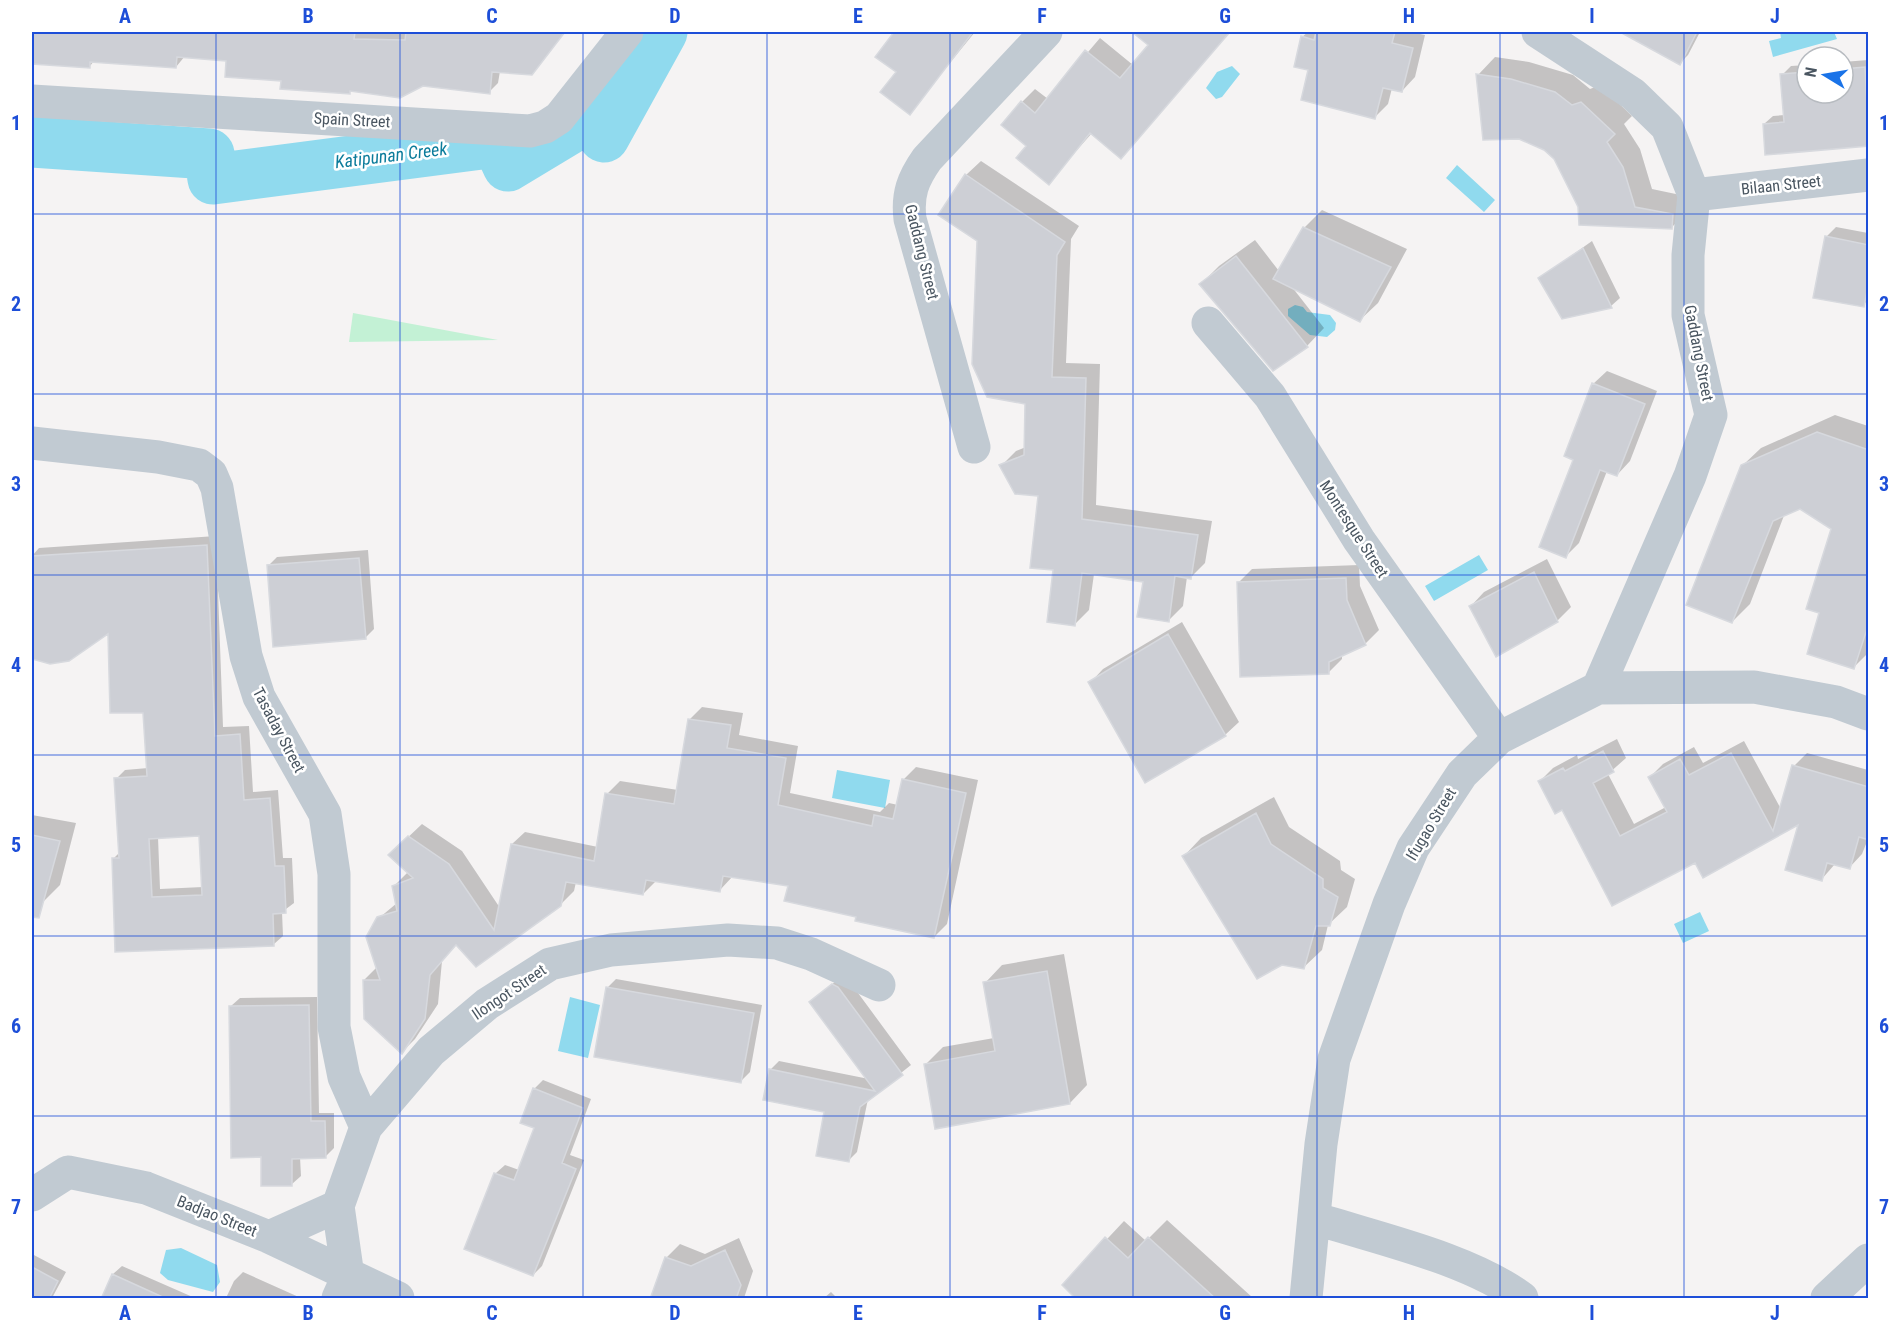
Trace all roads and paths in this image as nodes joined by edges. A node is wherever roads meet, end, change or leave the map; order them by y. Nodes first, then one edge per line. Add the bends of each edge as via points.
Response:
1 (627, 32) edge
2 (1046, 32) edge
3 (1538, 32) edge
4 (32, 101) edge
5 (1869, 175) edge
6 (1694, 195) junction
7 (1208, 323) dead end
8 (32, 443) edge
9 (974, 447) dead end
10 (1598, 688) junction
11 (1869, 714) edge
12 (1499, 738) junction
13 (879, 985) dead end
14 (366, 1127) junction
15 (32, 1195) edge
16 (338, 1206) junction
17 (1314, 1218) junction
18 (269, 1237) junction
19 (1869, 1260) edge
20 (343, 1287) edge
21 (398, 1299) edge
22 (1306, 1299) edge
23 (1522, 1299) edge
24 (1827, 1299) edge

1 - 4 street, Spain Street via 559,118 530,131
2 - 9 street, Gaddang Street via 927,159 913,179 908,200
3 - 6 street, Gaddang Street via 1633,94 1667,127
5 - 6 street, Bilaan Street
6 - 10 street, Gaddang Street via 1688,315 1711,415 1690,476
7 - 12 street, Montesque Street via 1270,396 1359,540
8 - 14 street, Tasaday Street via 158,457 199,465 211,474 217,488 246,656 259,696 325,814 334,874 334,1027 344,1077
10 - 11 street, Ifugao Street via 1754,687 1836,702
10 - 12 street, Ifugao Street
12 - 17 street, Ifugao Street via 1462,774 1431,820 1413,848 1389,904 1334,1059
13 - 14 street, Ilongot Street via 777,942 728,940 611,950 550,964 487,1004 431,1051
14 - 16 street, Ilongot Street
15 - 18 street, Badjao Street via 68,1172 146,1188
16 - 18 street
16 - 20 street, Ilongot Street
17 - 22 street, Ifugao Street
17 - 23 street via 1475,1270
18 - 20 street, Badjao Street
19 - 24 street
20 - 21 street, Badjao Street

